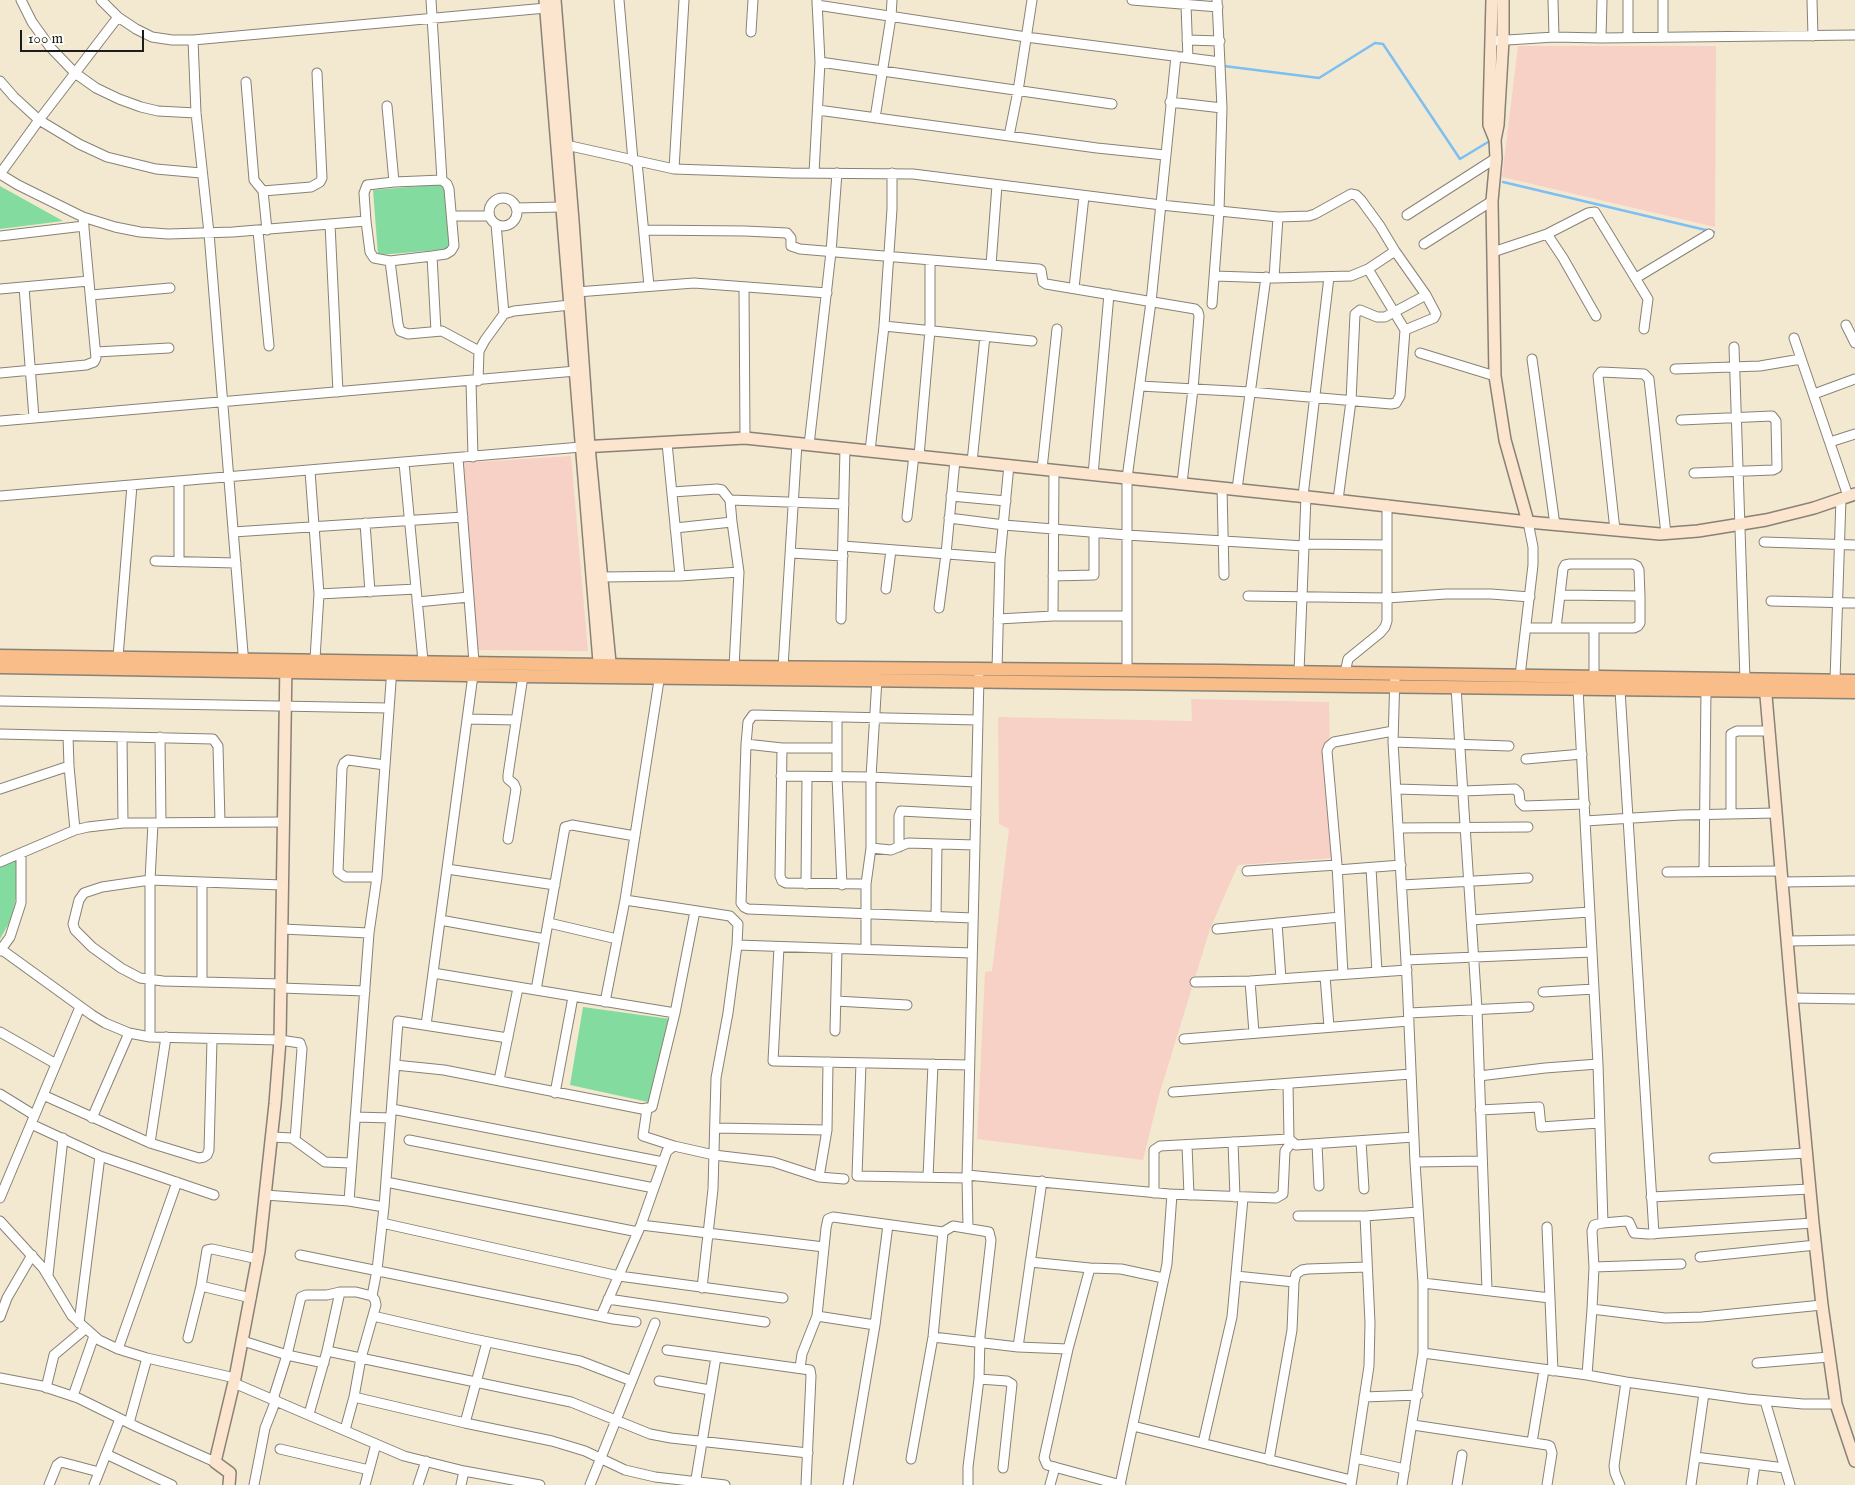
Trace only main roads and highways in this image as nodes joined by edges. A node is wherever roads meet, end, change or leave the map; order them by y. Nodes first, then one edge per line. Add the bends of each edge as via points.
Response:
1 (0, 656) edge
2 (244, 665) junction
3 (286, 665) junction
4 (0, 667) edge
5 (392, 667) junction
6 (474, 668) junction
7 (606, 670) junction
8 (661, 671) junction
9 (979, 675) junction
10 (1394, 680) junction
11 (1855, 681) edge
12 (1765, 685) junction
13 (1855, 692) edge

1 - 2 main road via 118,657
2 - 3 main road
2 - 4 main road
3 - 5 main road
3 - 5 main road via 315,659
5 - 6 main road
5 - 6 main road via 423,661
6 - 7 main road
6 - 7 main road via 523,676
7 - 8 main road
8 - 9 main road via 877,679
8 - 9 main road via 783,667
9 - 10 main road
9 - 10 main road via 997,669 1299,672 1345,673
10 - 12 main road via 1456,687 1620,690 1706,690
10 - 12 main road via 1520,676 1745,680
11 - 12 main road
12 - 13 main road

